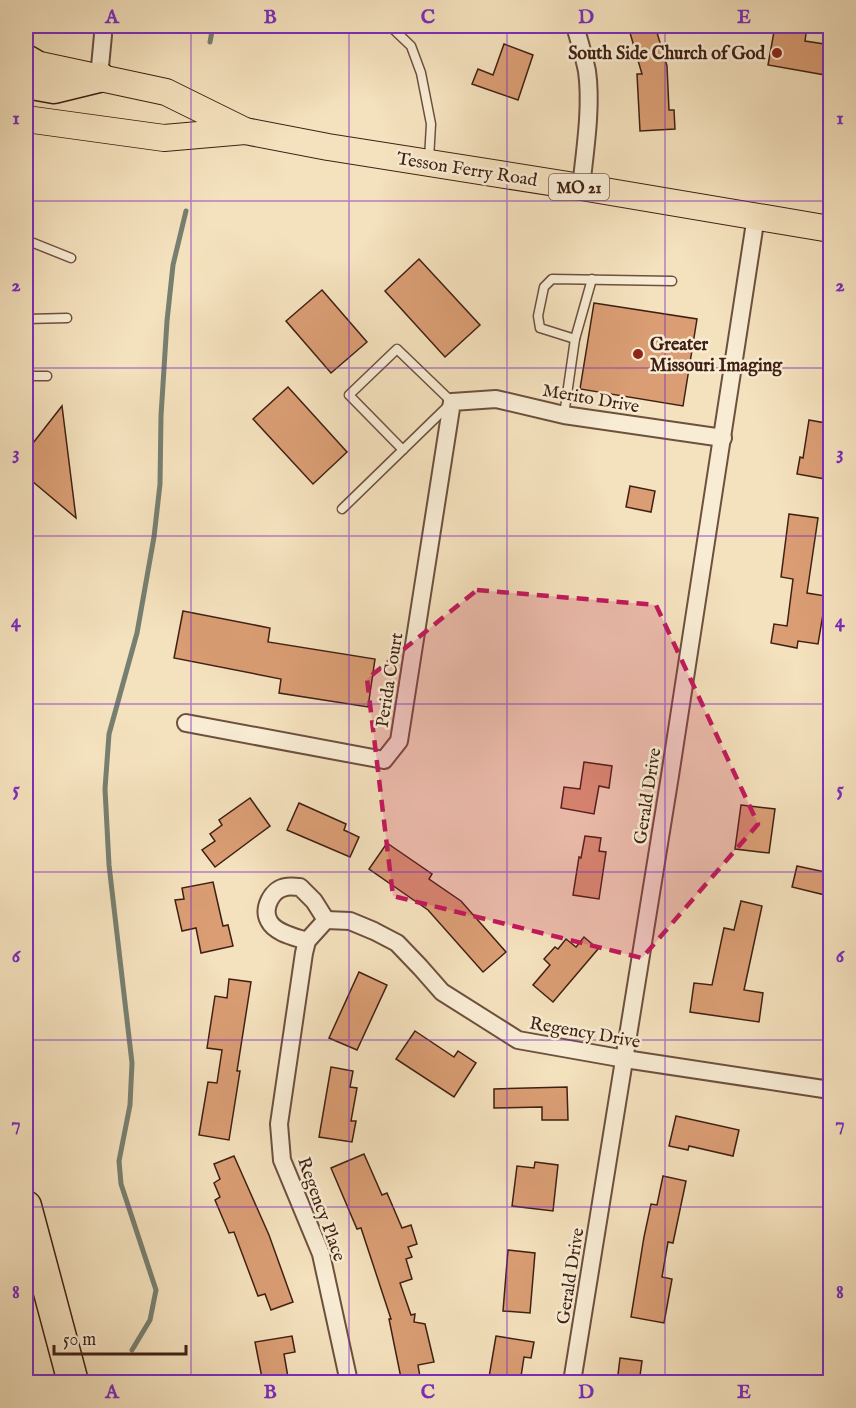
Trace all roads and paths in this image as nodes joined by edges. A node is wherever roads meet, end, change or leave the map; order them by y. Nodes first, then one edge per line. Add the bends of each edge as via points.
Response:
1 (102, 26) edge
2 (390, 26) edge
3 (575, 26) edge
4 (27, 67) edge
5 (99, 77) junction
6 (26, 119) edge
7 (245, 131) junction
8 (429, 162) junction
9 (581, 187) junction
10 (756, 216) junction
11 (831, 229) edge
12 (27, 240) edge
13 (71, 258) dead end
14 (592, 279) junction
15 (672, 281) dead end
16 (26, 299) edge
17 (67, 318) dead end
18 (26, 319) edge
19 (575, 339) junction
20 (26, 376) edge
21 (47, 376) dead end
22 (452, 402) junction
23 (564, 415) junction
24 (723, 438) junction
25 (403, 450) junction
26 (342, 508) dead end
27 (186, 723) dead end
28 (326, 920) junction
29 (307, 941) junction
30 (625, 1059) junction
31 (831, 1090) edge
32 (26, 1206) edge
33 (73, 1383) edge
34 (350, 1383) edge
35 (572, 1383) edge

1 - 5 street
2 - 8 lane via 411,46 421,73 431,124
3 - 9 street via 587,71 588,94
4 - 5 highway via 54,88
5 - 7 main road, Tesson Ferry Road / MO 21 via 166,92
6 - 7 main road, Tesson Ferry Road / MO 21 via 164,138
7 - 8 main road, Tesson Ferry Road / MO 21
8 - 9 main road, Tesson Ferry Road / MO 21
9 - 10 main road, Tesson Ferry Road / MO 21
10 - 11 main road, Tesson Ferry Road / MO 21
10 - 24 street, Gerald Drive
12 - 13 lane
12 - 16 lane
14 - 15 lane
14 - 19 lane
14 - 19 lane via 552,279 544,286 538,316 540,328
17 - 18 lane
19 - 23 lane
20 - 21 lane
22 - 23 street, Merito Drive via 496,399
22 - 25 lane
22 - 25 lane via 397,349 349,395
22 - 27 street, Perida Court via 399,741 384,760
23 - 24 street, Merito Drive
24 - 30 street, Gerald Drive
25 - 26 lane
28 - 29 street
28 - 29 street via 300,887 284,886 272,895 267,907 269,921 280,932
28 - 30 street, Regency Drive via 350,921 397,944 442,992 518,1040
29 - 34 street, Regency Place via 279,1124 282,1160 321,1254
30 - 31 street, Regency Drive
30 - 35 street, Gerald Drive
32 - 33 highway

